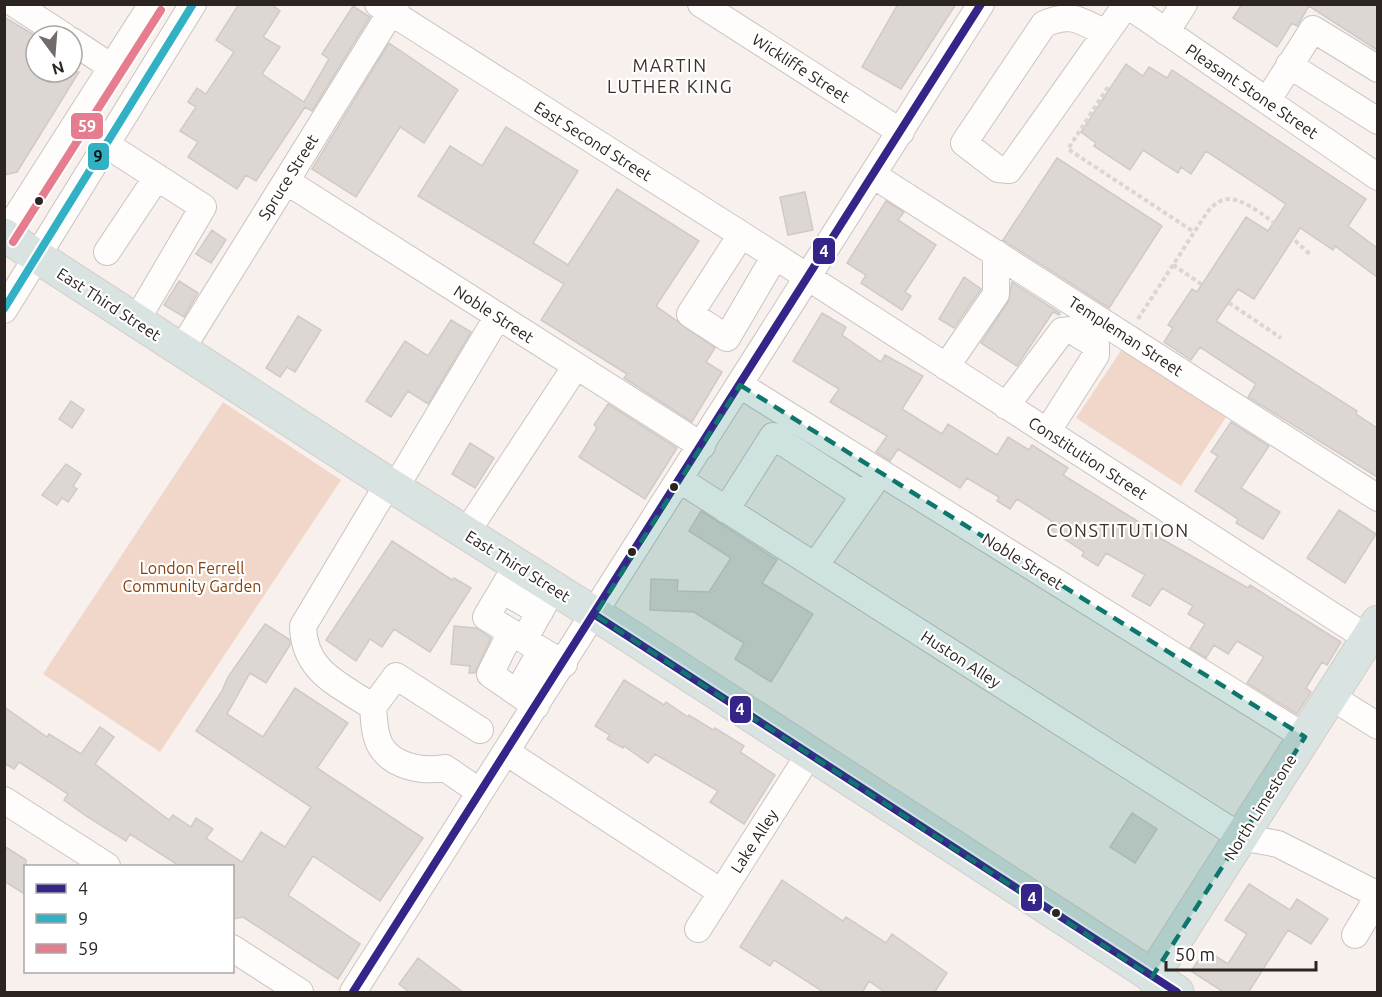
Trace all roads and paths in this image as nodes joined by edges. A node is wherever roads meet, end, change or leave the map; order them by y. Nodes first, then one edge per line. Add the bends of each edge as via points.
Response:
1 (15, 4) edge
2 (152, 4) edge
3 (193, 4) edge
4 (701, 4) edge
5 (981, 4) edge
6 (1184, 4) edge
7 (1126, 5) edge
8 (388, 7) edge
9 (46, 24) edge
10 (1166, 32) junction
11 (1105, 33) junction
12 (84, 49) edge
13 (1290, 65) junction
14 (113, 68) junction
15 (1377, 69) edge
16 (1108, 87) dead end
17 (1267, 101) junction
18 (1377, 121) edge
19 (901, 132) junction
20 (107, 145) junction
21 (873, 175) junction
22 (157, 177) junction
23 (1377, 177) edge
24 (286, 181) junction
25 (1194, 232) junction
26 (741, 235) junction
27 (5, 236) edge
28 (107, 252) dead end
29 (996, 253) junction
30 (1311, 255) dead end
31 (775, 256) junction
32 (36, 257) junction
33 (1173, 265) junction
34 (808, 278) junction
35 (4, 310) edge
36 (498, 316) junction
37 (136, 321) junction
38 (1144, 324) dead end
39 (727, 338) junction
40 (1281, 338) dead end
41 (181, 350) junction
42 (576, 366) junction
43 (946, 367) junction
44 (746, 377) junction
45 (1006, 405) junction
46 (1047, 432) junction
47 (702, 446) junction
48 (880, 473) junction
49 (680, 480) junction
50 (392, 486) junction
51 (864, 495) junction
52 (1377, 498) edge
53 (726, 510) junction
54 (466, 533) junction
55 (815, 566) junction
56 (509, 577) junction
57 (546, 600) junction
58 (590, 624) junction
59 (1372, 630) edge
60 (525, 641) junction
61 (564, 664) junction
62 (1330, 696) junction
63 (527, 699) junction
64 (373, 707) junction
65 (1377, 726) edge
66 (480, 730) dead end
67 (1305, 737) junction
68 (506, 752) junction
69 (810, 753) junction
70 (480, 792) junction
71 (4, 800) edge
72 (1241, 837) junction
73 (104, 865) edge
74 (721, 892) junction
75 (1377, 896) edge
76 (698, 928) dead end
77 (1354, 935) dead end
78 (234, 949) edge
79 (1157, 987) edge
80 (300, 993) edge
81 (353, 993) edge

1 - 9 street
2 - 14 street
3 - 20 street
4 - 19 street, Wickliffe Street
5 - 19 street
6 - 10 street
7 - 10 street, Pleasant Stone Street
7 - 11 street
8 - 24 street, Spruce Street
8 - 26 street, East Second Street
10 - 17 street, Pleasant Stone Street
11 - 11 street via 1072,17 1059,17 1044,24 964,143 998,169 1009,170
12 - 14 street
13 - 15 street via 1313,29
13 - 17 street
13 - 18 street
14 - 27 street
16 - 25 path via 1068,149
17 - 23 street, Pleasant Stone Street
19 - 21 street
20 - 22 street
20 - 32 street
21 - 29 street, Templeman Street
21 - 34 street
22 - 28 street
22 - 37 street via 203,207
24 - 36 street, Noble Street
24 - 41 street, Spruce Street
25 - 30 path via 1215,204 1233,199 1267,218
25 - 33 path
26 - 31 street, East Second Street
26 - 39 street via 690,314
27 - 32 main road, East Third Street
29 - 43 street via 996,294
29 - 52 street, Templeman Street
31 - 34 street, East Second Street
31 - 39 street
32 - 35 street
32 - 37 main road, East Third Street
33 - 38 path via 1137,320
33 - 40 path
34 - 43 street, Constitution Street
34 - 44 street
36 - 42 street, Noble Street
36 - 50 street
37 - 41 main road, East Third Street
39 - 44 street, Noble Street
41 - 50 main road, East Third Street
42 - 47 street, Noble Street
42 - 54 street
43 - 45 street, Constitution Street
44 - 47 street
44 - 48 street, Noble Street
45 - 46 street, Constitution Street
45 - 46 street via 1062,332 1071,330 1096,345 1096,355
46 - 59 street, Constitution Street
47 - 49 street
48 - 51 street
48 - 67 street, Noble Street
49 - 53 street, Huston Alley
49 - 58 street
50 - 54 main road, East Third Street
50 - 64 street via 303,626 305,648 315,668
51 - 53 street via 773,436
51 - 55 street
53 - 55 street, Huston Alley
54 - 56 main road, East Third Street
55 - 72 street, Huston Alley
56 - 57 main road, East Third Street
56 - 60 street via 486,617
57 - 58 main road, East Third Street
57 - 60 street
58 - 61 street
58 - 69 main road, East Third Street
59 - 62 main road, North Limestone
60 - 61 street
60 - 63 street
60 - 63 street via 490,674
61 - 63 street
62 - 65 street
62 - 67 main road, North Limestone
63 - 68 street
64 - 66 street via 396,676
64 - 70 street via 380,746 390,757 426,771 445,768
67 - 72 main road, North Limestone
68 - 70 street
68 - 74 street
69 - 74 street, Lake Alley
69 - 79 main road, East Third Street
70 - 81 street
71 - 73 street
72 - 75 street via 1278,844
72 - 79 main road, North Limestone
74 - 76 street, Lake Alley
75 - 77 street
78 - 80 street

